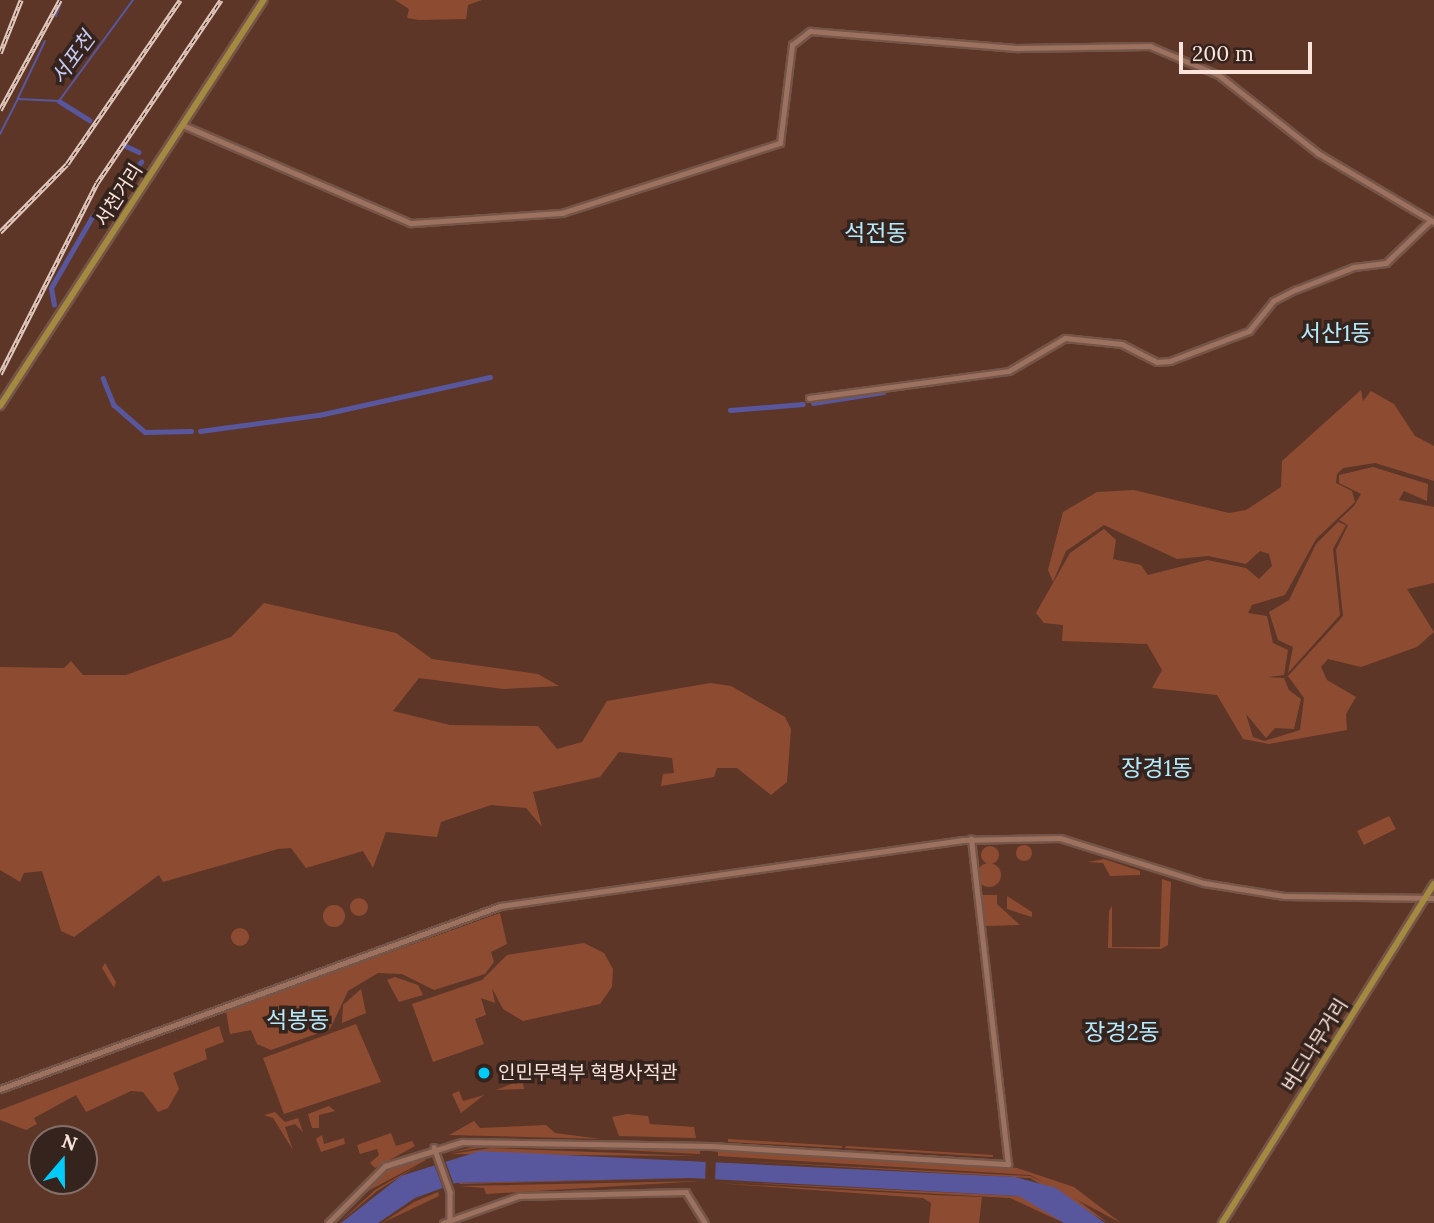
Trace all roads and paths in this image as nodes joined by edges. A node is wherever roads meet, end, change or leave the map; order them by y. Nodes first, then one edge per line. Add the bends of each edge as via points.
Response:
1 (264, 0) edge
2 (183, 125) junction
3 (1433, 221) edge
4 (809, 398) dead end
5 (0, 406) edge
6 (971, 839) junction
7 (1434, 884) edge
8 (1425, 898) junction
9 (1434, 898) edge
10 (0, 1089) edge
11 (434, 1147) junction
12 (450, 1220) junction
13 (328, 1223) edge
14 (443, 1223) edge
15 (705, 1223) edge
16 (1223, 1223) edge

1 - 2 main road, 서천거리
2 - 3 street via 398,220 562,214 780,143 792,45 810,31 1018,48 1150,46 1219,75 1318,153
2 - 5 main road, 서천거리
3 - 4 street via 1386,264 1354,267 1295,290 1273,301 1249,331 1170,361 1157,362 1122,344 1065,338 1009,371
6 - 8 main road via 1060,838 1248,892
6 - 10 main road via 513,903
6 - 11 street via 1008,1164 523,1140
7 - 8 main road, 버드나무거리
8 - 9 main road
8 - 16 main road, 버드나무거리
11 - 12 street via 450,1190
11 - 13 street via 386,1166
12 - 14 street
12 - 15 street via 519,1196 686,1192

